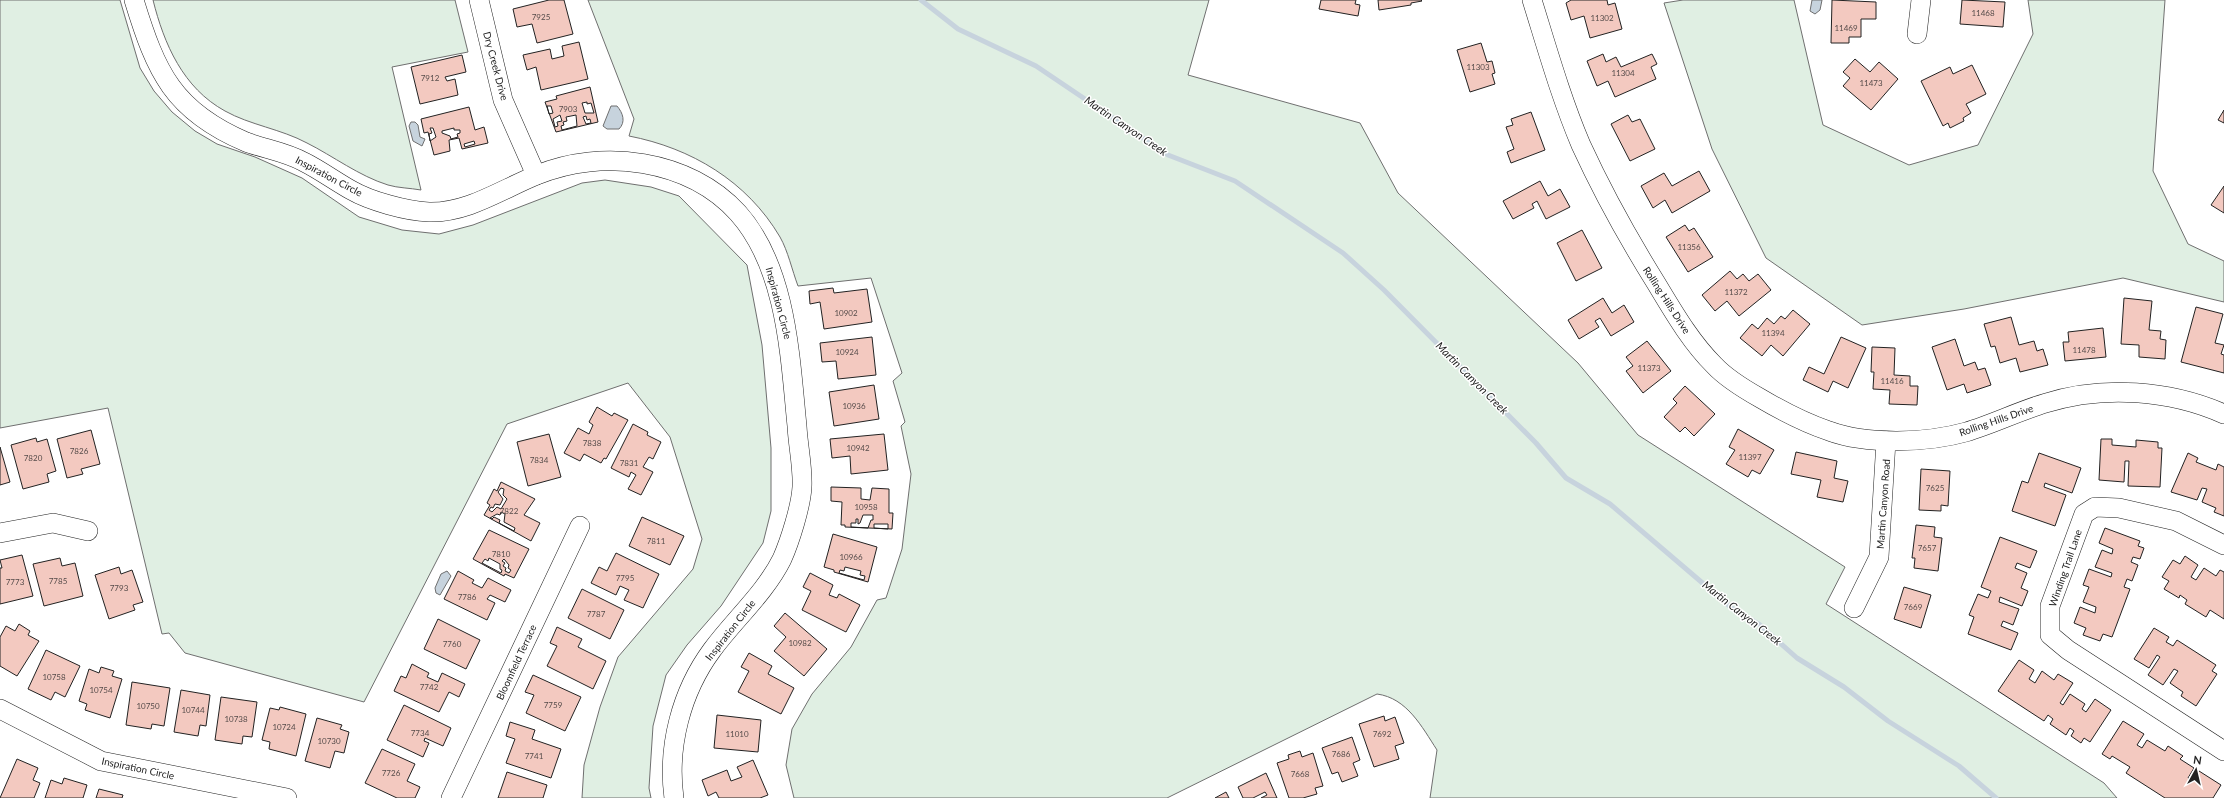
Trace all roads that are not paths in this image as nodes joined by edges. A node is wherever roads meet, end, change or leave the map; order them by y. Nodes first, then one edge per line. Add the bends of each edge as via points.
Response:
1 (134, 0) edge
2 (479, 0) edge
3 (1532, 0) edge
4 (1921, 0) edge
5 (1917, 34) dead end
6 (536, 175) junction
7 (2224, 414) edge
8 (1886, 441) junction
9 (580, 526) dead end
10 (88, 531) dead end
11 (0, 533) edge
12 (2224, 545) edge
13 (1854, 608) dead end
14 (0, 709) edge
15 (2224, 751) edge
16 (287, 798) edge
17 (451, 798) edge
18 (674, 798) edge

1 - 6 street, Inspiration Circle via 156,66 170,88 186,105 205,121 228,134 303,161 354,192 395,206 429,212 464,207
2 - 6 street, Dry Creek Drive via 503,100
3 - 8 street, Rolling Hills Drive via 1549,56 1581,143 1622,229 1682,326 1714,366 1749,392 1782,411 1831,432
4 - 5 street
6 - 18 street, Inspiration Circle via 561,166 610,160 657,166 698,183 739,214 757,242 769,265 789,343 802,487 792,531 781,560 760,592 711,651 693,682 681,712 674,740 671,777
7 - 8 street, Rolling Hills Drive via 2173,397 2127,393 2083,394 2047,402 1966,432 1934,439
8 - 13 street, Martin Canyon Road via 1879,557
9 - 17 street, Bloomfield Terrace
10 - 11 street via 53,523
12 - 15 street, Winding Trail Lane via 2176,521 2119,508 2095,507 2084,514 2050,606 2050,635 2068,650
14 - 16 street, Inspiration Circle via 101,761

